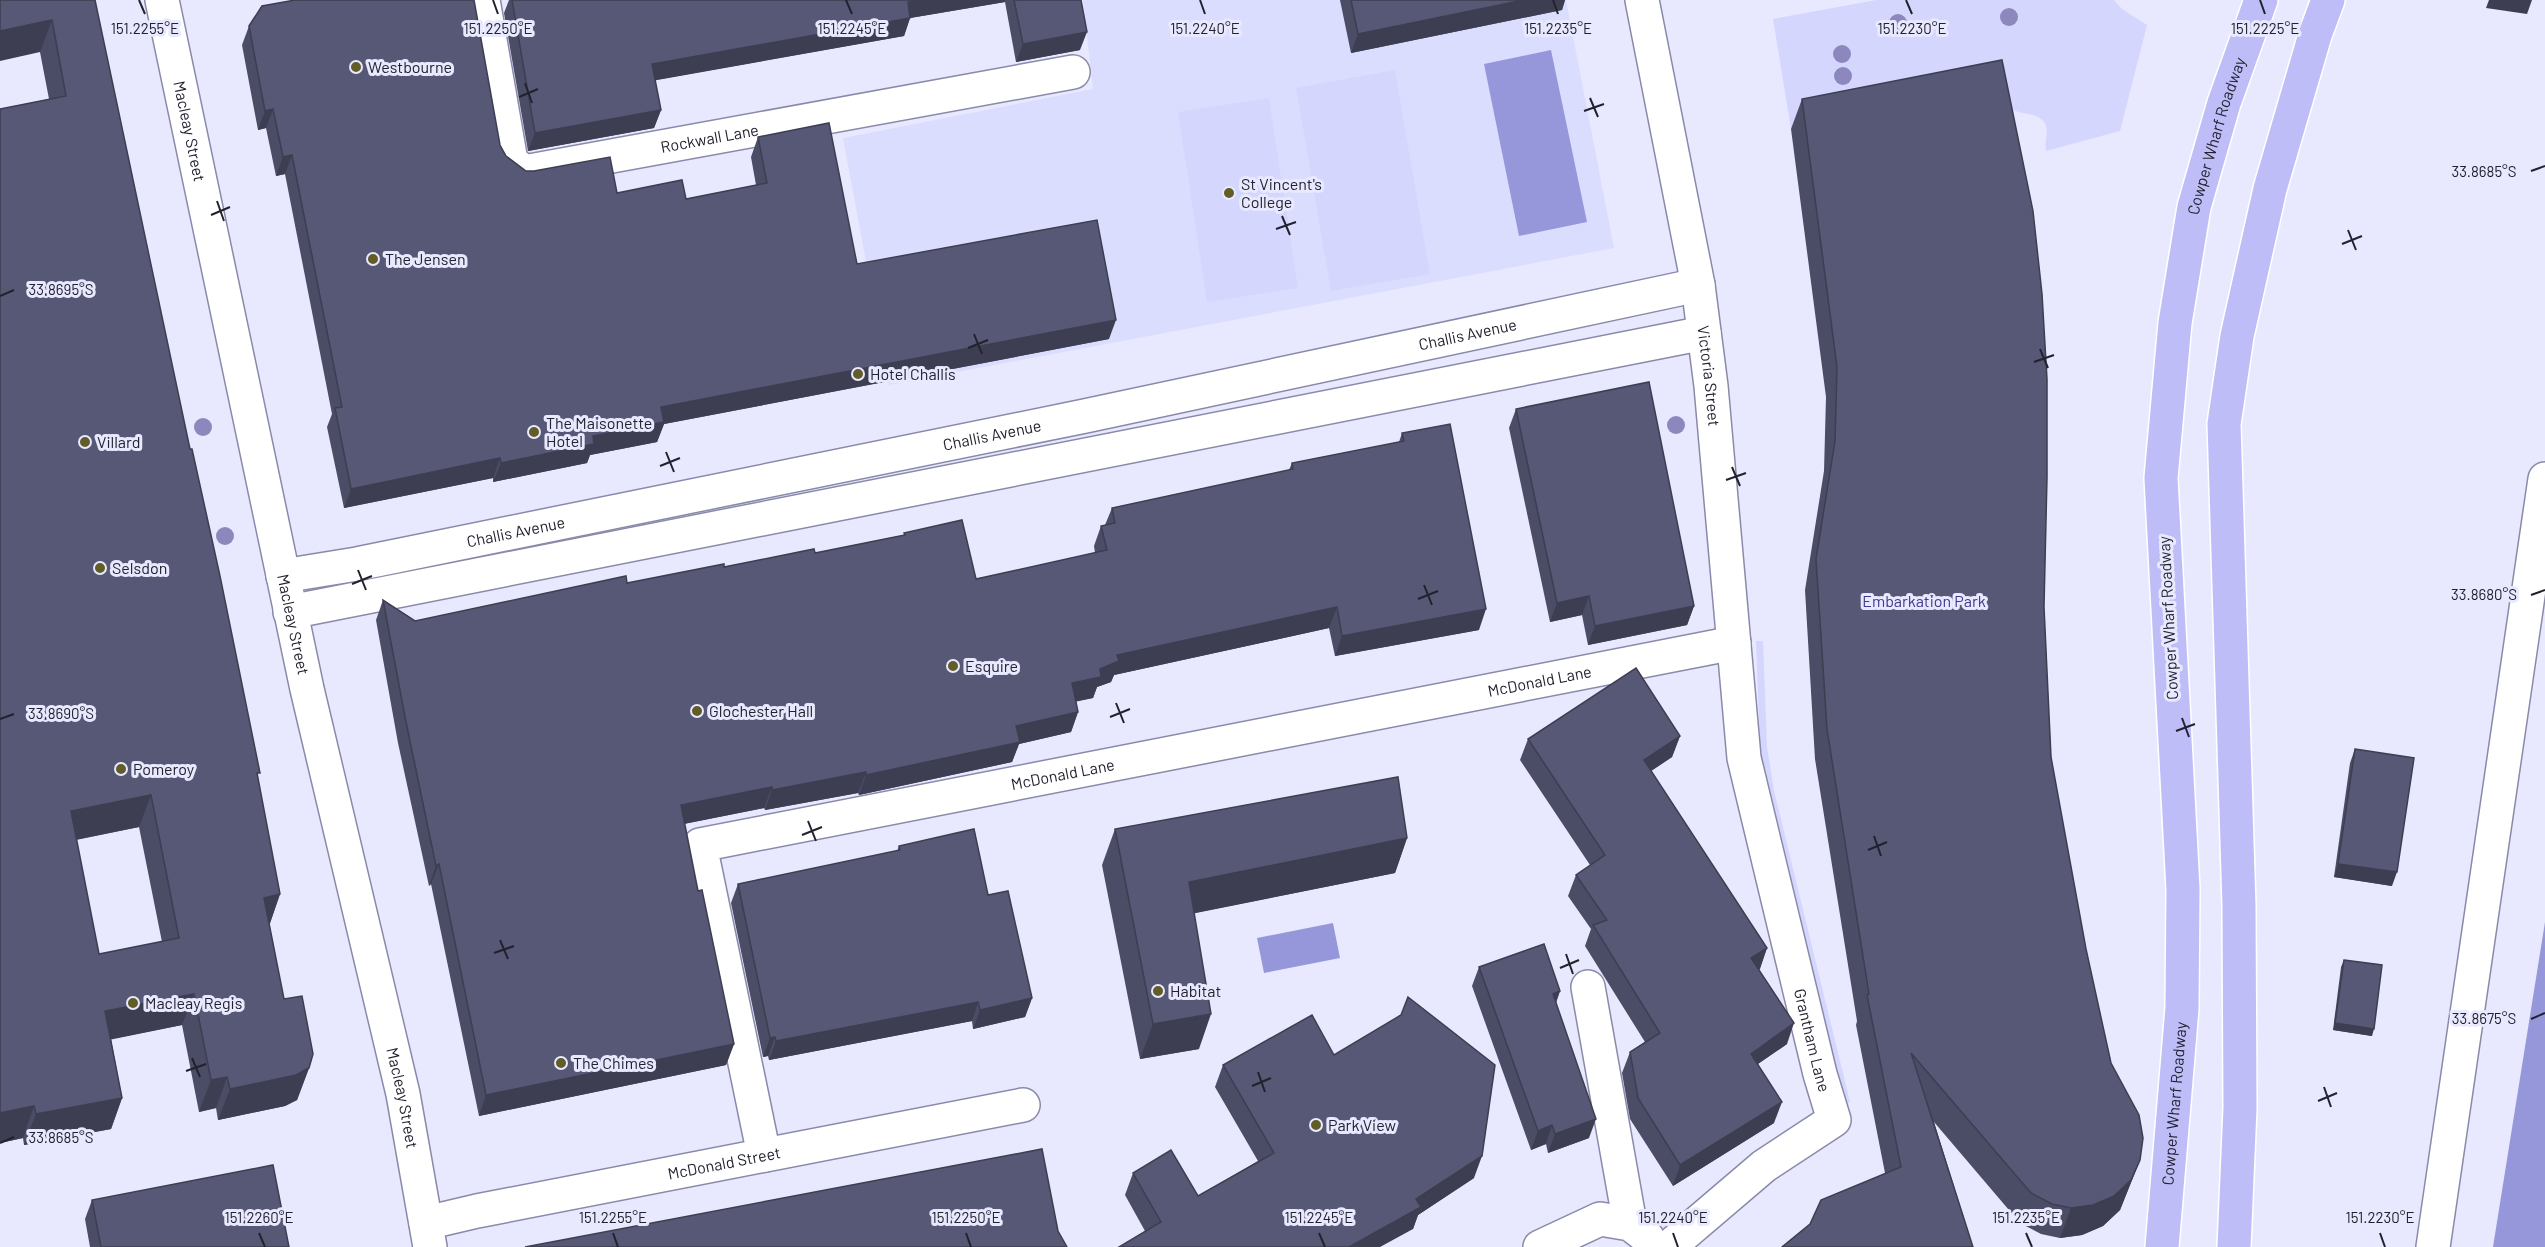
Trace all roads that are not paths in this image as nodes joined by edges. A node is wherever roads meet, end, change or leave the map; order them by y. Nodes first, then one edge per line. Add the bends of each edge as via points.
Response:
1 (162, 0) edge
2 (483, 0) edge
3 (1642, 0) edge
4 (2261, 0) edge
5 (2328, 0) edge
6 (1073, 72) dead end
7 (1698, 285) junction
8 (1704, 333) junction
9 (1085, 416) junction
10 (1092, 455) junction
11 (2545, 479) edge
12 (283, 576) junction
13 (290, 612) junction
14 (1734, 643) junction
15 (1744, 758) joint
16 (1588, 987) dead end
17 (1023, 1105) dead end
18 (764, 1155) junction
19 (1630, 1224) junction
20 (428, 1235) edge
21 (1540, 1247) edge
22 (1656, 1247) edge
23 (1669, 1247) edge
24 (2162, 1247) edge
25 (2234, 1247) edge
26 (2433, 1247) edge

1 - 12 street, Macleay Street
2 - 6 street, Rockwall Lane via 512,161 524,172
3 - 7 street, Victoria Street
4 - 24 main road, Cowper Wharf Roadway via 2224,103 2194,207 2175,323 2161,478 2183,889 2181,1008
5 - 25 main road via 2270,189 2237,336 2224,424 2239,918 2240,1108
7 - 8 street, Victoria Street
7 - 9 street, Challis Avenue
8 - 10 street
8 - 14 street, Victoria Street
9 - 10 street
9 - 12 street, Challis Avenue
10 - 13 street
11 - 26 street
12 - 13 street, Macleay Street
13 - 20 street, Macleay Street via 402,1094
14 - 15 street, Victoria Street
14 - 18 street, McDonald Lane via 700,845
15 - 23 street, Grantham Lane via 1834,1120 1764,1166
16 - 19 street
17 - 18 street, McDonald Street
18 - 20 street, McDonald Street
19 - 21 street via 1600,1219
19 - 22 street

